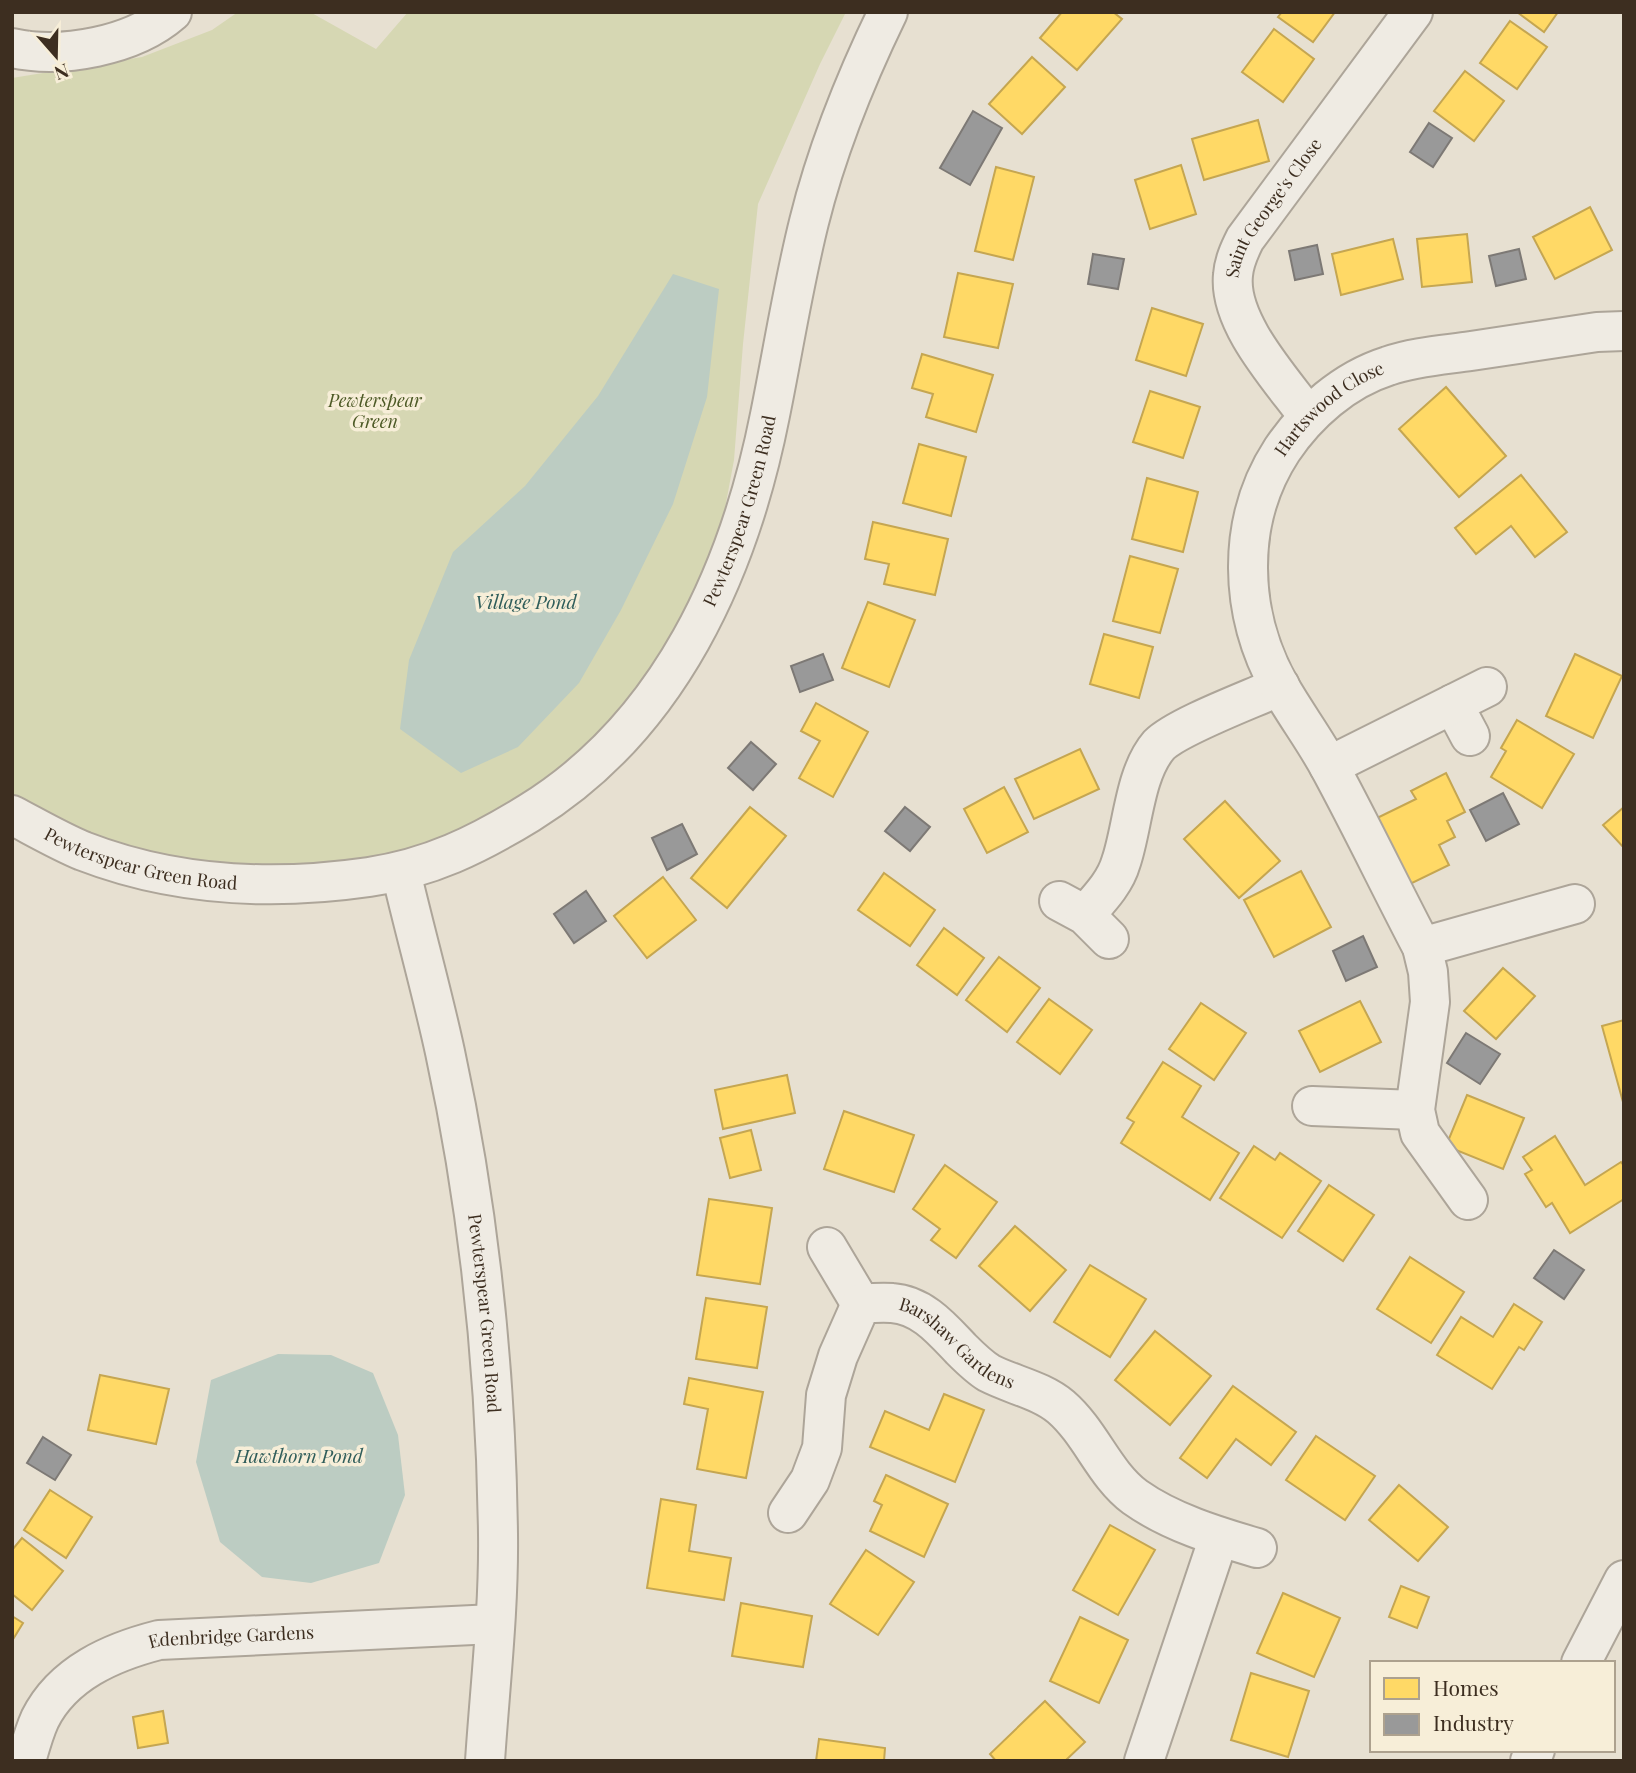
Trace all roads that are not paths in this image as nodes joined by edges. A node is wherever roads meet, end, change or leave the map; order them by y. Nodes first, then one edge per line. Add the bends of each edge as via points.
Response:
1 (172, 12) edge
2 (888, 12) edge
3 (1413, 12) edge
4 (12, 48) edge
5 (1624, 331) edge
6 (1308, 416) junction
7 (1280, 686) junction
8 (1487, 687) dead end
9 (1329, 766) junction
10 (12, 815) edge
11 (401, 872) junction
12 (1575, 903) dead end
13 (1084, 919) dead end
14 (1422, 947) junction
15 (1312, 1106) dead end
16 (1415, 1110) junction
17 (1468, 1200) dead end
18 (827, 1247) dead end
19 (861, 1304) junction
20 (784, 1515) dead end
21 (1219, 1537) junction
22 (1257, 1548) dead end
23 (1624, 1580) edge
24 (494, 1624) junction
25 (1582, 1661) edge
26 (26, 1761) edge
27 (485, 1761) edge
28 (1144, 1761) edge

1 - 4 street via 130,36 95,47 58,52
2 - 11 street, Pewterspear Green Road via 836,133 809,222 755,474 715,594 688,648 656,698 583,774 547,802 476,844
3 - 6 street, Saint George's Close via 1245,239 1236,259 1232,278 1240,316
5 - 6 street, Hartswood Close via 1410,360 1367,375
6 - 7 street, Hartswood Close via 1266,479 1248,550 1251,602 1266,657
7 - 9 street, Hartswood Close
7 - 13 street via 1160,744 1142,781 1121,864
8 - 9 street via 1461,720
9 - 14 street, Hartswood Close
10 - 11 street, Pewterspear Green Road via 83,850 197,882 278,886
11 - 24 street, Pewterspear Green Road via 445,1052 473,1210 495,1441 498,1537
12 - 14 street
14 - 16 street, Hartswood Close via 1430,1002
15 - 16 street
16 - 17 street, Hartswood Close via 1420,1133
18 - 19 street
19 - 20 street via 826,1395 822,1448 810,1480
19 - 21 street, Barshaw Gardens via 915,1308 987,1372 1060,1406 1133,1495 1155,1510
21 - 22 street, Barshaw Gardens
21 - 28 street
23 - 25 street
24 - 26 street, Edenbridge Gardens via 159,1640 132,1647 78,1674 56,1695 40,1720
24 - 27 street, Pewterspear Green Road

